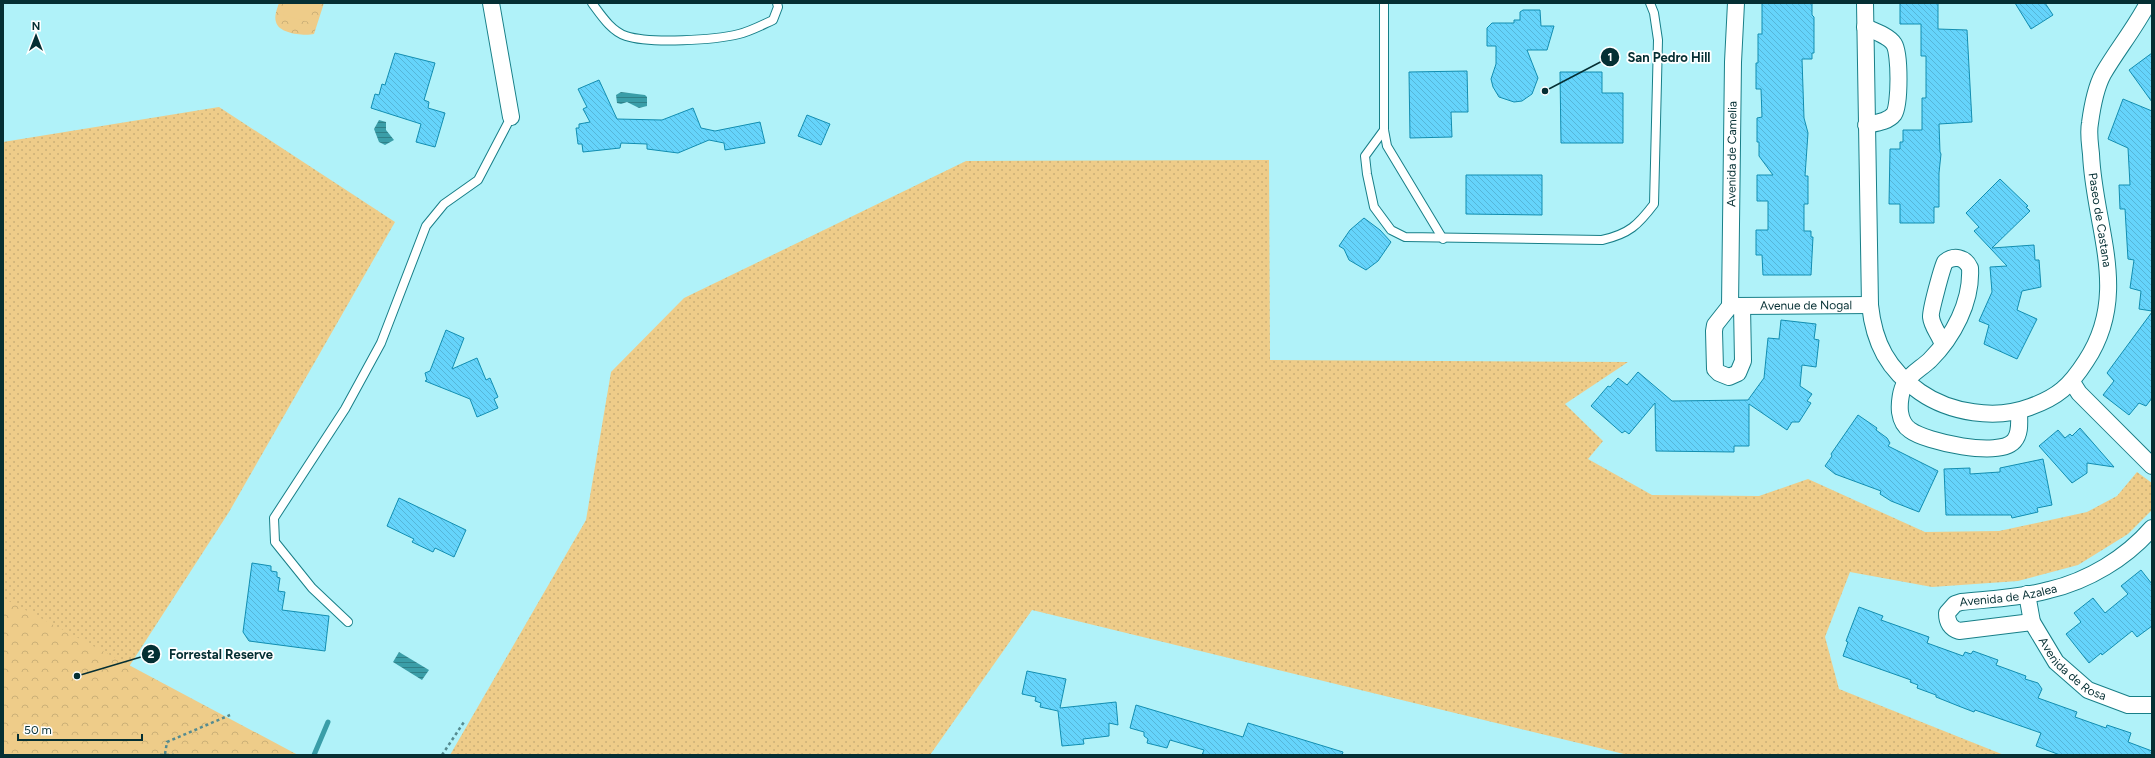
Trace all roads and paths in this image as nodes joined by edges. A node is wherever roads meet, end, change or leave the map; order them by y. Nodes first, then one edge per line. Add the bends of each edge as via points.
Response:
1 (491, 3) edge
2 (592, 3) edge
3 (777, 3) edge
4 (1384, 3) edge
5 (1650, 3) edge
6 (1736, 3) edge
7 (1865, 3) edge
8 (2148, 3) edge
9 (1865, 27) junction
10 (511, 117) joint
11 (1866, 125) junction
12 (1384, 130) junction
13 (1443, 239) junction
14 (1870, 305) junction
15 (1736, 306) joint
16 (1943, 345) junction
17 (1905, 382) junction
18 (2072, 382) junction
19 (2019, 411) junction
20 (2152, 466) edge
21 (2152, 528) edge
22 (2027, 594) junction
23 (348, 622) dead end
24 (2032, 622) junction
25 (2152, 705) edge
26 (230, 715) dead end
27 (464, 722) dead end
28 (165, 754) junction
29 (160, 755) edge
30 (174, 755) edge
31 (442, 755) edge

1 - 10 street
2 - 3 lane via 610,27 626,36 650,39 700,39 739,34 773,20
4 - 12 lane
5 - 13 lane via 1658,40 1654,204 1642,220 1619,237 1602,240
6 - 15 street, Avenida de Camelia via 1733,62
7 - 9 street, Paseo de Castana
8 - 18 street, Paseo de Castana via 2102,76 2094,101 2089,126 2092,176 2108,265 2108,305 2097,344
9 - 11 street, Paseo de Castana
9 - 11 street via 1893,43 1898,51 1898,86 1894,115 1886,121
10 - 23 lane via 478,180 444,204 426,226 380,343 345,410 274,518 275,542 312,588
11 - 14 street, Paseo de Castana
12 - 13 lane via 1387,146
12 - 13 lane via 1365,156 1374,207 1390,230 1405,238
14 - 15 street, Avenue de Nogal
14 - 17 street, Paseo de Castana via 1872,328 1880,350
16 - 16 street via 1960,317 1969,280 1968,264 1954,257 1945,262 1930,310
16 - 17 street
17 - 19 street, Paseo de Castana via 1933,401 1962,411
17 - 19 street via 1900,402 1903,424 1910,430 1935,441 1962,446 2006,446 2014,441 2019,431
18 - 19 street, Paseo de Castana via 2046,401
18 - 20 street via 2079,393
21 - 22 street, Avenida de Azalea via 2139,543 2114,561 2082,578 2049,590
22 - 24 street, Avenida de Rosa
22 - 24 street, Avenida de Azalea via 1961,602 1950,608 1947,618 1954,629 1965,631
24 - 25 street, Avenida de Rosa via 2056,662 2088,690 2128,705
26 - 28 path via 167,742
27 - 31 path
28 - 29 path
28 - 30 path

